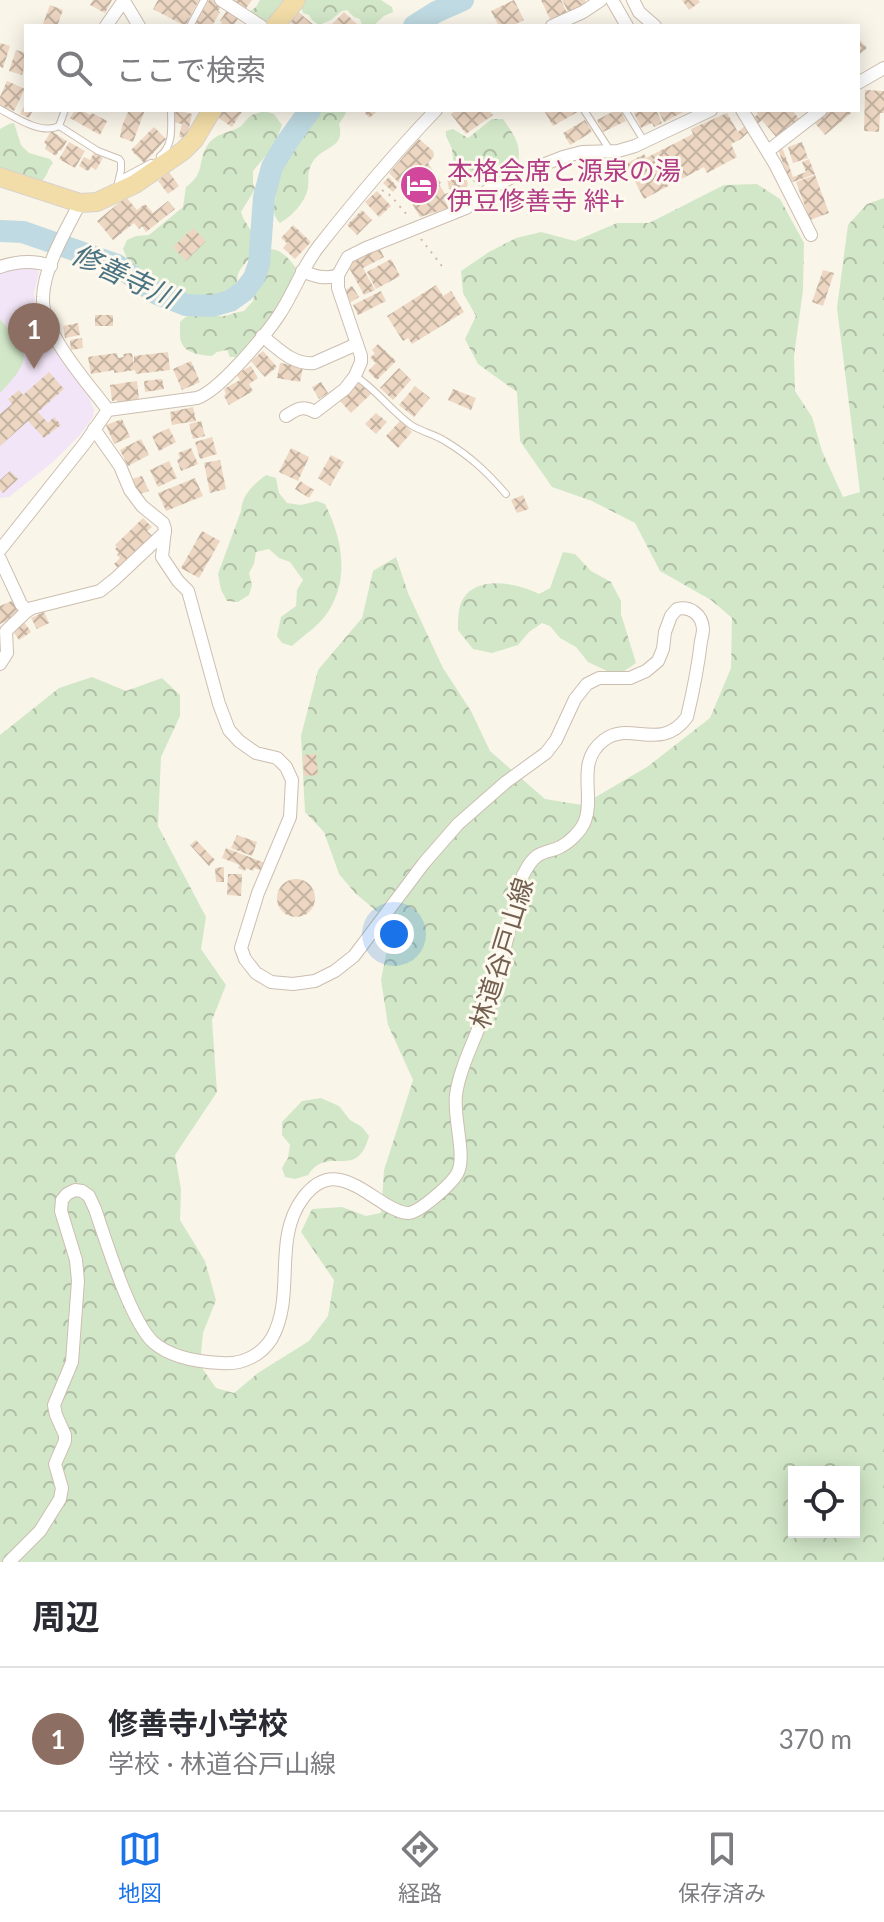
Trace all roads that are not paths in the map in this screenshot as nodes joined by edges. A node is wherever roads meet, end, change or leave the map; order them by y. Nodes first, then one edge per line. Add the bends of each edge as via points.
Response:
1 (124, 0) edge
2 (204, 0) edge
3 (221, 0) edge
4 (296, 0) edge
5 (601, 0) edge
6 (612, 0) edge
7 (633, 0) edge
8 (580, 20) edge
9 (107, 24) edge
10 (138, 24) edge
11 (191, 24) edge
12 (258, 24) edge
13 (277, 24) edge
14 (626, 24) edge
15 (653, 24) edge
16 (884, 68) edge
17 (860, 82) edge
18 (0, 109) edge
19 (64, 112) edge
20 (171, 112) edge
21 (211, 112) edge
22 (434, 112) edge
23 (585, 112) edge
24 (626, 112) edge
25 (743, 112) edge
26 (818, 112) edge
27 (689, 114) edge
28 (59, 126) junction
29 (644, 141) junction
30 (768, 151) junction
31 (611, 152) junction
32 (0, 177) edge
33 (117, 187) junction
34 (77, 208) junction
35 (811, 235) dead end
36 (52, 263) junction
37 (0, 267) edge
38 (302, 271) junction
39 (338, 275) junction
40 (262, 336) junction
41 (357, 344) junction
42 (355, 376) junction
43 (108, 410) junction
44 (286, 416) dead end
45 (94, 429) junction
46 (506, 494) dead end
47 (165, 532) junction
48 (0, 550) edge
49 (0, 559) edge
50 (27, 611) junction
51 (0, 664) edge
52 (9, 1562) edge

1 - 9 street
1 - 10 street
2 - 11 lane
3 - 12 street
4 - 13 main road
5 - 8 street
6 - 14 street
7 - 15 street
16 - 17 street
18 - 28 lane via 35,127
19 - 28 lane
20 - 33 lane via 171,141 165,153
21 - 33 main road via 183,151 135,184
22 - 38 street
23 - 31 lane
24 - 29 lane
25 - 30 street
26 - 30 street
27 - 29 street
28 - 33 lane via 119,159
29 - 31 street
30 - 35 street
31 - 39 street via 582,152 514,176 466,208 348,257
32 - 34 main road
33 - 34 main road
34 - 36 street
36 - 37 street
36 - 43 street via 45,280 46,319
38 - 39 street via 317,277
38 - 40 street
39 - 41 street
40 - 41 street via 297,362 307,363
40 - 43 street via 203,396
41 - 42 street via 361,362
42 - 44 street via 315,412 298,408
42 - 46 lane via 412,426 479,463
43 - 45 street
45 - 47 street via 130,490 163,523
45 - 48 street
47 - 50 street via 100,591
47 - 52 street, 林道谷戸山線 via 162,557 188,591 229,730 256,753 277,758 292,780 290,817 241,948 256,973 271,982 315,981 354,956 458,824 546,753 587,684 599,678 630,678 658,661 677,609 685,607 698,615 703,626 700,655 681,725 659,735 620,732 604,740 586,773 586,820 580,830 560,847 539,855 523,875 498,972 456,1096 461,1159 456,1177 408,1213 348,1181 333,1178 312,1188 288,1233 280,1314 261,1351 235,1363 221,1363 168,1352 152,1341 138,1322 89,1196 75,1190 62,1200 78,1281 72,1362 54,1405 65,1435 55,1464 62,1488 40,1531
49 - 50 street
50 - 51 street via 6,631 7,653

